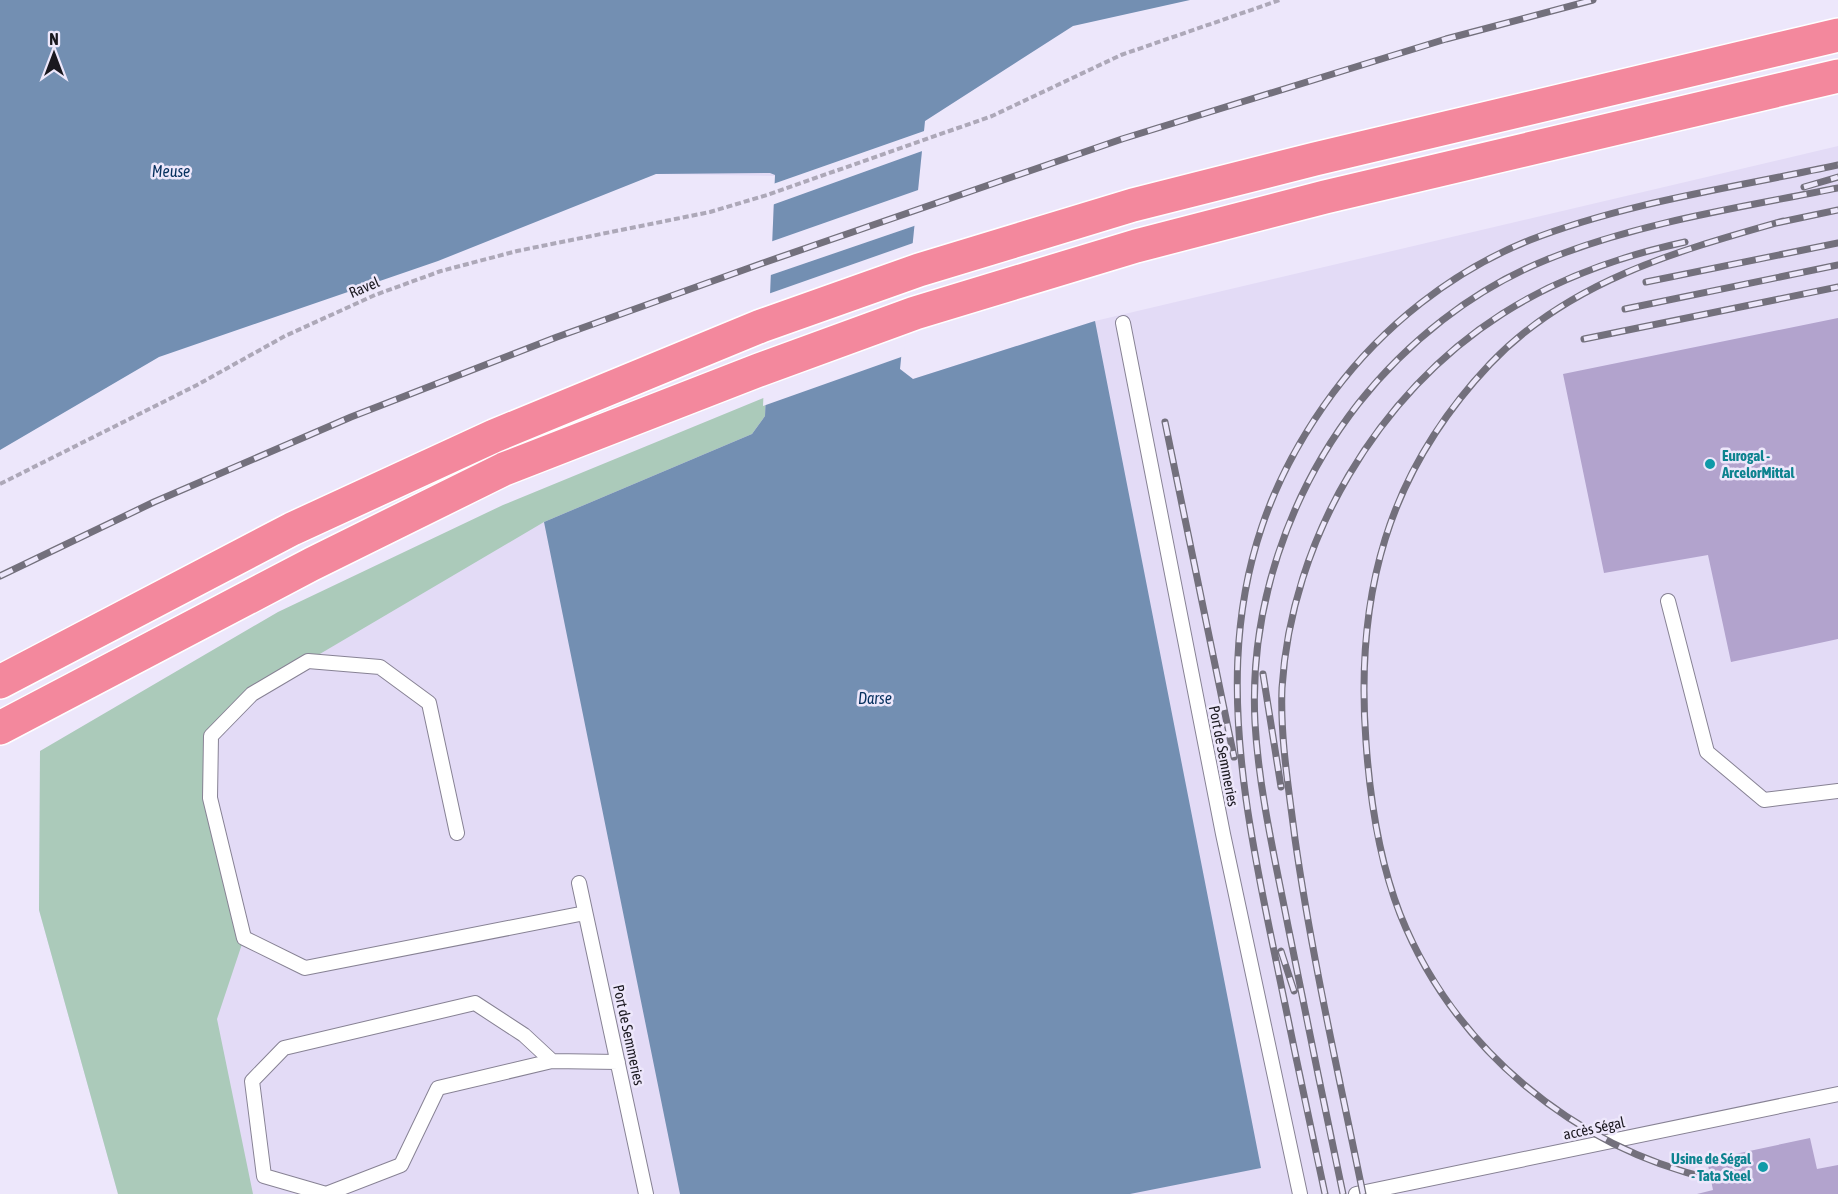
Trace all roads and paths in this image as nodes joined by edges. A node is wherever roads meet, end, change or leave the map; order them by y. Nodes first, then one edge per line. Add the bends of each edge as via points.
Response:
1 (1280, 0) edge
2 (1838, 35) edge
3 (1838, 76) edge
4 (1123, 323) dead end
5 (0, 484) edge
6 (1668, 601) dead end
7 (0, 682) edge
8 (0, 728) edge
9 (1838, 791) edge
10 (457, 833) dead end
11 (579, 883) dead end
12 (585, 913) junction
13 (552, 1061) junction
14 (618, 1062) junction
15 (1838, 1094) edge
16 (646, 1194) edge
17 (1300, 1194) edge
18 (1356, 1194) edge

1 - 5 path, Ravel via 1120,55 992,116 767,195 710,212 517,251 441,271 375,295 285,336
2 - 7 highway via 1133,205 919,270 761,326 494,436 292,529
3 - 8 highway via 1325,197 1136,246 915,313 504,470 312,564
4 - 17 lane, Port de Semmeries via 1223,834
6 - 9 lane via 1707,752 1764,800
10 - 12 lane via 429,703 380,667 308,661 252,694 211,736 210,798 244,938 304,968
11 - 12 lane, Port de Semmeries
12 - 14 lane, Port de Semmeries
13 - 13 lane via 438,1088 401,1165 326,1194 264,1176 252,1081 284,1048 475,1003 524,1035
13 - 14 lane
14 - 16 lane, Port de Semmeries
15 - 18 lane, accès Ségal

